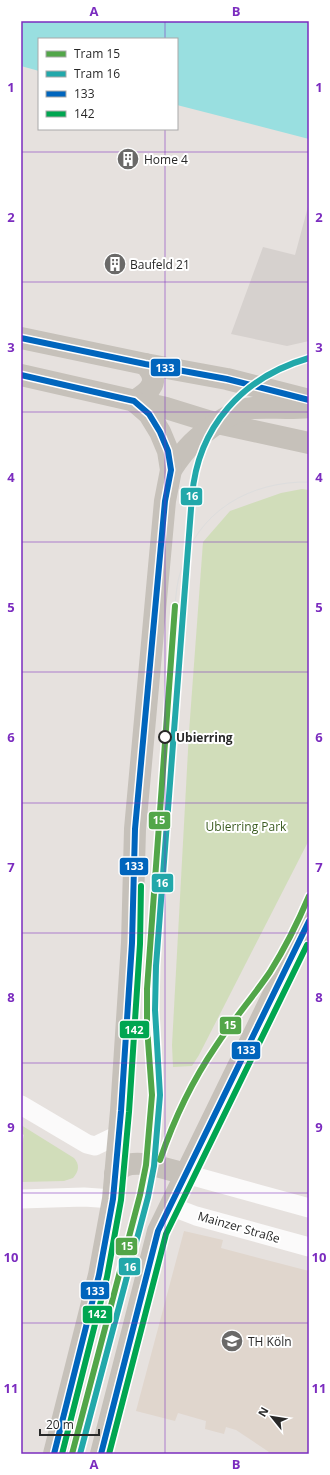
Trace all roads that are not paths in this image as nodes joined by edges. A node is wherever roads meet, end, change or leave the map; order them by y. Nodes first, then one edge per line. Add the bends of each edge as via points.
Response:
1 (21, 338) edge
2 (145, 364) junction
3 (21, 375) edge
4 (134, 401) junction
5 (304, 401) edge
6 (218, 423) junction
7 (309, 443) edge
8 (171, 470) junction
9 (309, 921) edge
10 (21, 1105) edge
11 (118, 1135) junction
12 (115, 1174) junction
13 (186, 1174) junction
14 (21, 1199) edge
15 (113, 1199) junction
16 (170, 1206) junction
17 (309, 1208) edge
18 (309, 1247) edge
19 (54, 1454) edge
20 (101, 1454) edge

1 - 2 main road
2 - 4 main road via 152,372 154,380 146,394
2 - 5 main road via 227,379
3 - 4 main road
4 - 6 main road
4 - 8 main road via 149,414 160,432 168,451
5 - 6 main road via 295,409 252,408 238,411
6 - 7 main road
6 - 8 main road via 197,437
8 - 11 main road via 165,501 135,829 132,943
9 - 13 main road
10 - 11 street via 87,1144 95,1146
11 - 12 main road
12 - 13 main road via 123,1166 130,1164
12 - 15 main road
13 - 16 main road
13 - 17 street
14 - 15 street
15 - 19 main road via 100,1274
16 - 18 street, Mainzer Straße via 196,1216
16 - 20 main road via 158,1231

